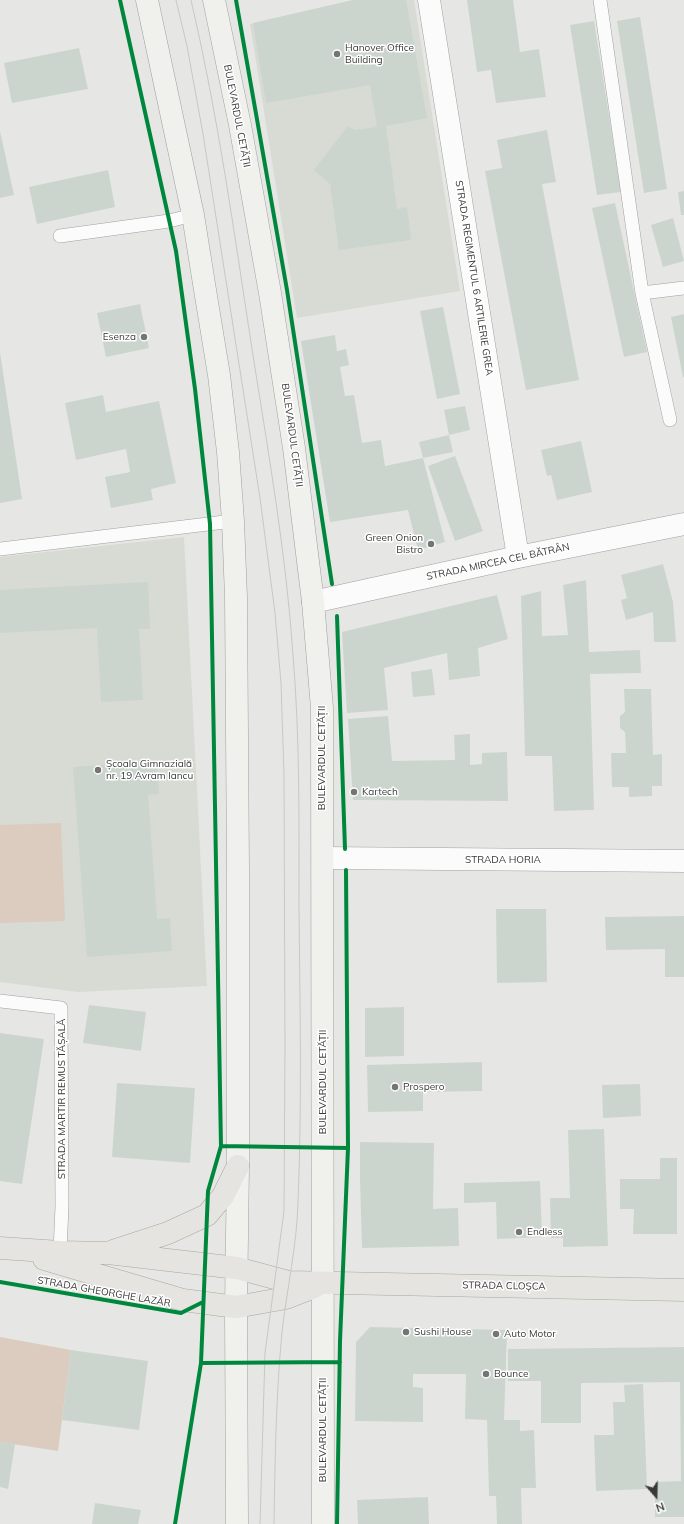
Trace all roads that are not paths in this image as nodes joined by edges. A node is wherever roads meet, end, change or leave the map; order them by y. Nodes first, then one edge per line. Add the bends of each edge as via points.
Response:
1 (147, 0) edge
2 (214, 0) edge
3 (429, 0) edge
4 (600, 0) edge
5 (193, 215) junction
6 (60, 236) dead end
7 (684, 288) edge
8 (642, 293) junction
9 (670, 420) dead end
10 (233, 521) junction
11 (684, 524) edge
12 (0, 549) edge
13 (518, 557) junction
14 (313, 602) junction
15 (323, 858) junction
16 (684, 861) edge
17 (0, 1001) edge
18 (238, 1166) junction
19 (4, 1248) edge
20 (60, 1252) junction
21 (108, 1253) junction
22 (237, 1268) junction
23 (324, 1284) junction
24 (684, 1290) edge
25 (236, 1307) junction
26 (238, 1524) edge
27 (323, 1524) edge

1 - 5 main road
2 - 14 main road, BULEVARDUL CETĂȚII via 240,125 271,300 294,448
3 - 13 street, STRADA REGIMENTUL 6 ARTILERIE GREA
4 - 8 lane
5 - 6 lane via 169,221
5 - 10 main road via 219,375
7 - 8 lane
8 - 9 lane
10 - 12 lane
10 - 18 main road via 236,597
11 - 13 street, STRADA MIRCEA CEL BĂTRÂN
13 - 14 street, STRADA MIRCEA CEL BĂTRÂN
14 - 15 main road, BULEVARDUL CETĂȚII via 322,708
15 - 16 street, STRADA HORIA
15 - 23 main road, BULEVARDUL CETĂȚII
17 - 20 lane, STRADA MARTIR REMUS TĂȘALĂ via 61,1008
18 - 21 main road via 223,1196 207,1215 168,1233
18 - 22 main road
19 - 20 main road, STRADA GHEORGHE LAZĂR
19 - 25 main road, STRADA GHEORGHE LAZĂR via 183,1300
20 - 21 main road, STRADA GHEORGHE LAZĂR
21 - 22 main road, STRADA GHEORGHE LAZĂR
22 - 23 main road, STRADA GHEORGHE LAZĂR via 289,1282
22 - 25 main road
23 - 24 main road, STRADA CLOȘCA
23 - 25 main road, STRADA GHEORGHE LAZĂR via 286,1298
23 - 27 main road, BULEVARDUL CETĂȚII
25 - 26 main road

